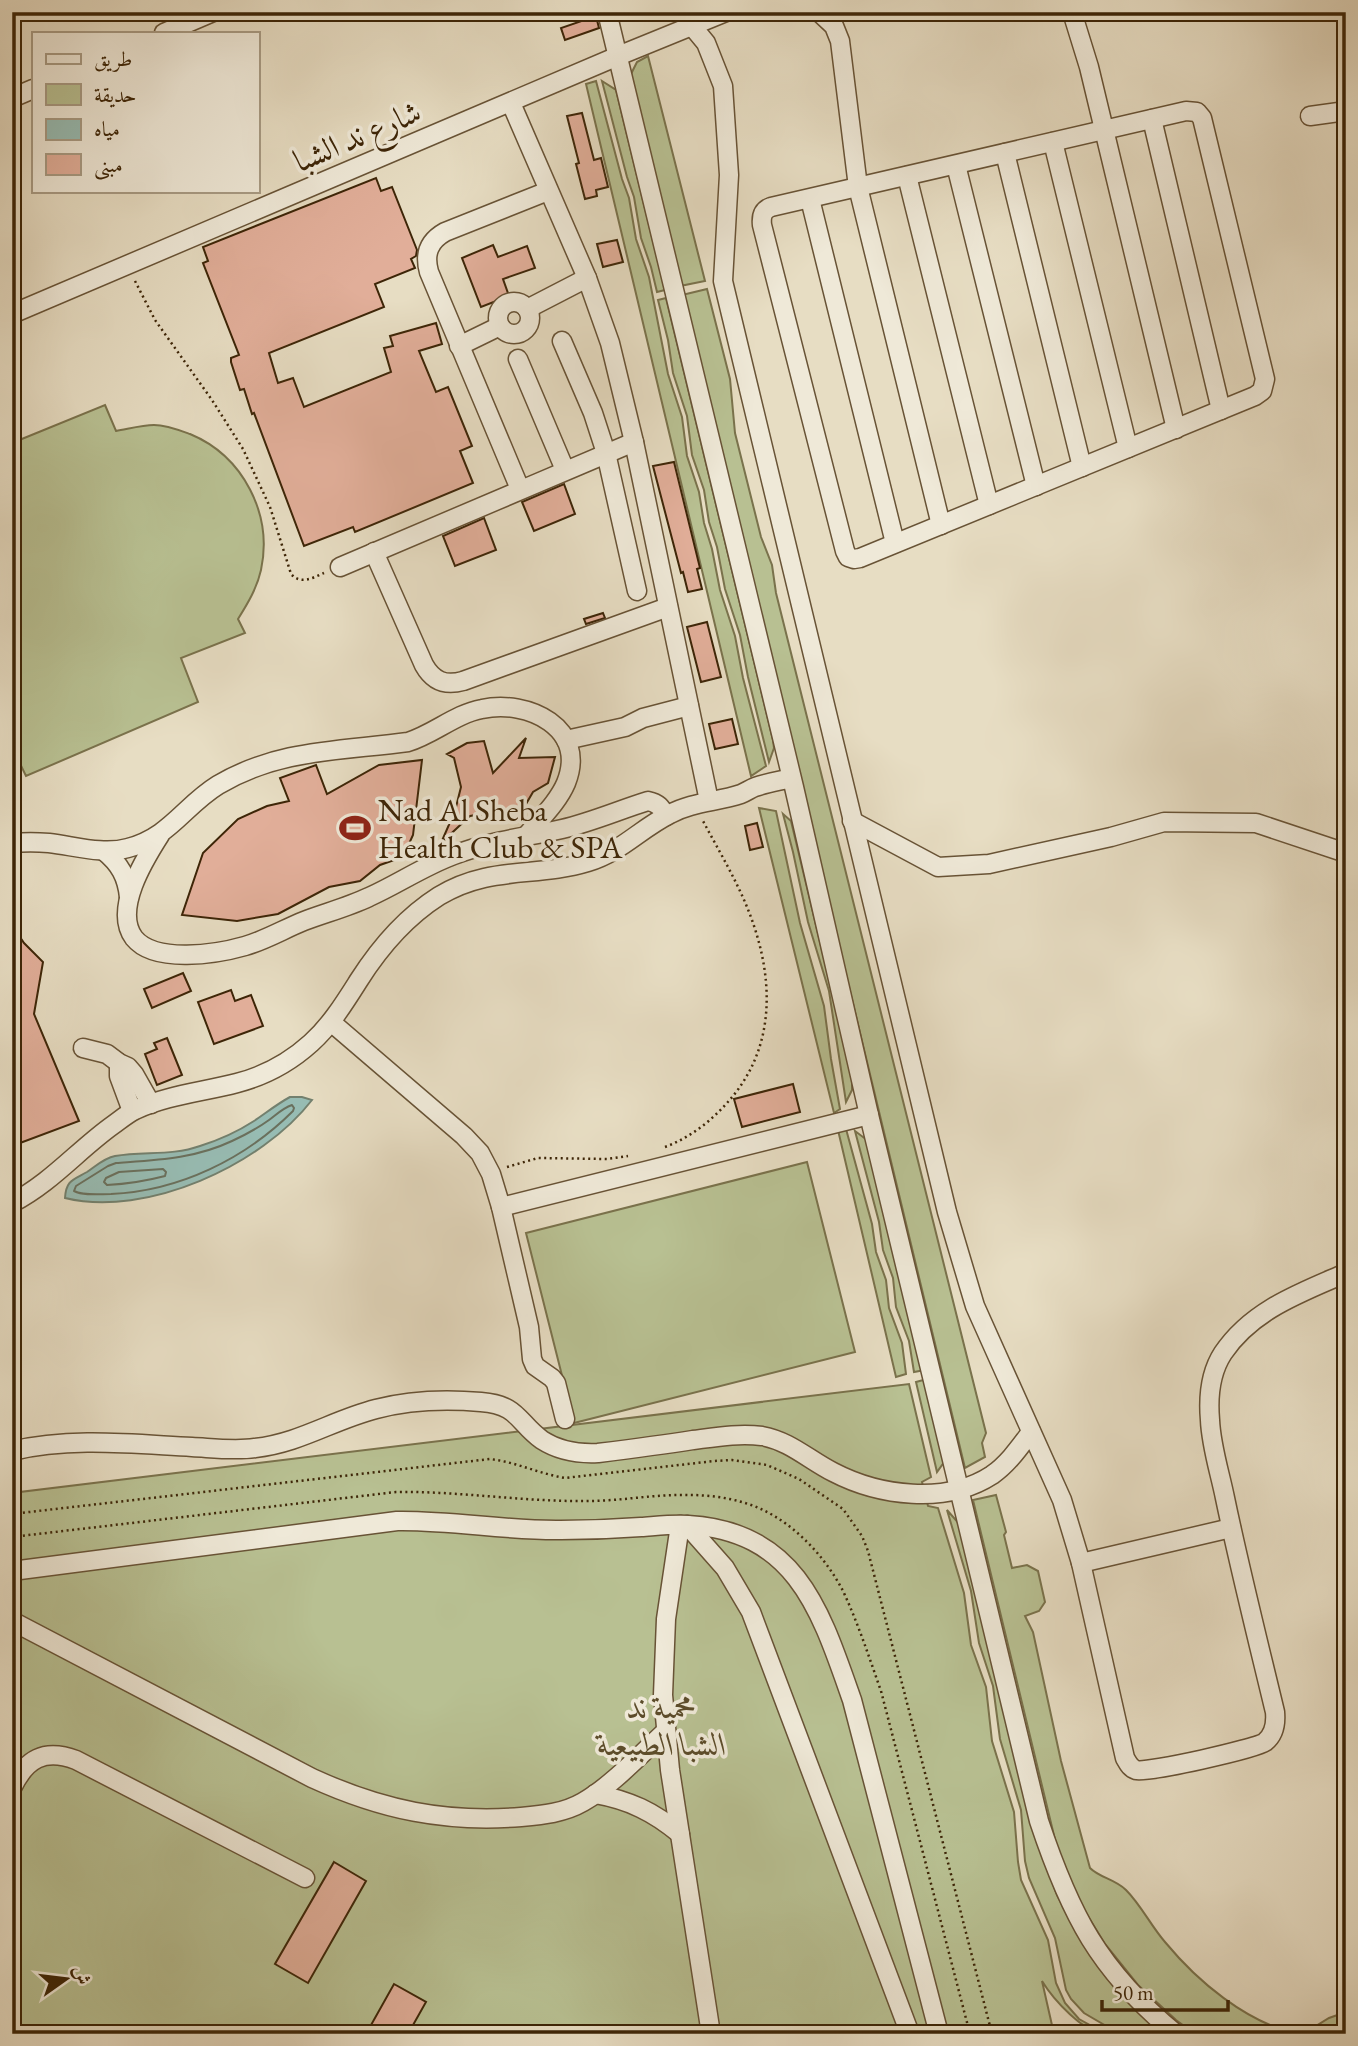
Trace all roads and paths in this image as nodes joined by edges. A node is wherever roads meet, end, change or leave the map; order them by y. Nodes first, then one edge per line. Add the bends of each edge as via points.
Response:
1 (214, 12) edge
2 (607, 12) edge
3 (726, 12) edge
4 (819, 12) edge
5 (1072, 12) edge
6 (691, 21) edge
7 (166, 32) edge
8 (618, 56) junction
9 (32, 89) edge
10 (12, 98) edge
11 (511, 103) junction
12 (1346, 111) edge
13 (1310, 116) dead end
14 (1152, 119) junction
15 (1104, 130) junction
16 (1053, 142) junction
17 (1005, 153) junction
18 (956, 165) junction
19 (907, 176) junction
20 (858, 187) junction
21 (548, 191) junction
22 (810, 199) junction
23 (128, 265) junction
24 (587, 278) junction
25 (12, 314) edge
26 (562, 341) dead end
27 (459, 346) junction
28 (518, 359) dead end
29 (1220, 410) junction
30 (1176, 429) junction
31 (634, 442) junction
32 (1128, 448) junction
33 (606, 453) junction
34 (1082, 467) junction
35 (565, 470) junction
36 (1036, 486) junction
37 (520, 489) junction
38 (989, 505) junction
39 (941, 525) junction
40 (895, 543) junction
41 (374, 552) junction
42 (340, 567) joint
43 (637, 591) dead end
44 (668, 607) junction
45 (690, 712) junction
46 (566, 740) junction
47 (792, 783) junction
48 (701, 803) junction
49 (666, 816) junction
50 (852, 821) junction
51 (160, 835) junction
52 (527, 835) junction
53 (12, 843) edge
54 (104, 851) junction
55 (1346, 853) edge
56 (130, 897) junction
57 (331, 1022) junction
58 (83, 1048) dead end
59 (119, 1063) junction
60 (151, 1104) junction
61 (132, 1111) junction
62 (869, 1115) junction
63 (659, 1149) dead end
64 (629, 1156) dead end
65 (491, 1174) junction
66 (12, 1203) edge
67 (501, 1207) junction
68 (1346, 1273) edge
69 (565, 1419) dead end
70 (1031, 1432) junction
71 (12, 1451) edge
72 (959, 1484) junction
73 (12, 1514) edge
74 (684, 1525) junction
75 (1231, 1528) junction
76 (12, 1537) edge
77 (1081, 1563) junction
78 (12, 1571) edge
79 (12, 1621) edge
80 (665, 1732) junction
81 (12, 1788) edge
82 (596, 1794) junction
83 (680, 1834) junction
84 (305, 1878) dead end
85 (711, 2034) edge
86 (910, 2034) edge
87 (939, 2034) edge
88 (970, 2034) edge
89 (992, 2034) edge
90 (1176, 2034) edge

1 - 7 street
2 - 8 street
3 - 6 street, شارع ند الشبا
4 - 20 street via 834,26 840,41
5 - 15 street
6 - 8 street, شارع ند الشبا
6 - 50 street via 706,43 723,86 729,175 723,281
8 - 11 street, شارع ند الشبا
8 - 47 street
9 - 10 street
11 - 21 street
11 - 23 street, شارع ند الشبا
12 - 13 street
14 - 15 street
14 - 29 street
14 - 29 street via 1189,111 1202,118 1265,379 1259,394
15 - 16 street
15 - 30 street
16 - 17 street
16 - 32 street
17 - 18 street
17 - 34 street
18 - 19 street
18 - 36 street
19 - 20 street
19 - 38 street
20 - 22 street
20 - 39 street
21 - 24 street
21 - 27 street via 445,232 430,244 426,263
22 - 40 street
22 - 40 street via 768,209 762,225 846,555 857,559
23 - 25 street, شارع ند الشبا
23 - 42 path via 155,320 248,458 270,507 290,573 302,580
24 - 27 street via 527,309 529,323 519,334 512,335 500,326
24 - 31 street via 610,343
26 - 33 street
27 - 37 street
28 - 35 street
29 - 30 street
30 - 32 street
31 - 33 street
31 - 44 street
32 - 34 street
33 - 35 street
33 - 43 street
34 - 36 street
35 - 37 street
36 - 38 street
37 - 41 street
38 - 39 street
39 - 40 street
41 - 42 street
41 - 44 street via 428,673 444,683 463,681
44 - 45 street
45 - 46 street via 643,718 625,727
45 - 48 street
46 - 51 street via 557,727 530,711 481,709 424,738 296,755 255,767 217,786
46 - 52 street via 570,770 565,785
47 - 48 street
47 - 62 street
48 - 49 street
48 - 63 path via 750,913 764,969 766,1026 757,1057 722,1110 697,1130
49 - 52 street via 656,803 648,802
49 - 57 street via 608,855 588,862 492,875 440,895 395,932
50 - 55 street via 938,867 989,864 1164,822 1256,823
50 - 70 street via 960,1261
51 - 54 street via 142,844
51 - 56 street
52 - 56 street via 457,854 369,897 225,951 179,954 145,947 130,932
53 - 54 street
54 - 56 street via 123,870
57 - 60 street via 312,1043 265,1073
57 - 65 street via 464,1136
58 - 59 street via 100,1051
59 - 60 street via 132,1070
59 - 61 street
60 - 61 street
61 - 66 street via 53,1176
62 - 67 street
62 - 72 street
64 - 65 path via 529,1159
65 - 67 street
67 - 69 street via 529,1327 532,1360 556,1384
68 - 75 street via 1252,1320 1221,1356 1210,1381 1210,1421
70 - 72 street via 990,1476
70 - 77 street via 1062,1500
71 - 72 street via 85,1442 252,1449 300,1438 376,1409 429,1401 472,1402 510,1410 542,1439 568,1451 598,1453 726,1436 763,1436 797,1449 844,1478 878,1489 912,1493
72 - 90 street via 1053,1864 1091,1943 1144,2007
73 - 89 path via 490,1460 565,1478 732,1460 767,1465 799,1479 843,1509 868,1551
74 - 78 street via 557,1530 397,1521
74 - 80 street via 666,1619
74 - 86 street via 725,1568 751,1612
74 - 87 street via 718,1527 748,1538 775,1555 797,1577 814,1604 852,1700
75 - 77 street
75 - 77 street via 1275,1712 1275,1728 1258,1746 1153,1769 1130,1767
76 - 88 path via 396,1492 590,1501 688,1494 762,1509 794,1530 821,1558 842,1590 863,1640 881,1691
79 - 82 street via 312,1778 384,1806 461,1819 499,1819 553,1813
80 - 82 street
80 - 83 street
81 - 84 street via 29,1763 40,1757 65,1756
82 - 83 street via 632,1803
83 - 85 street

